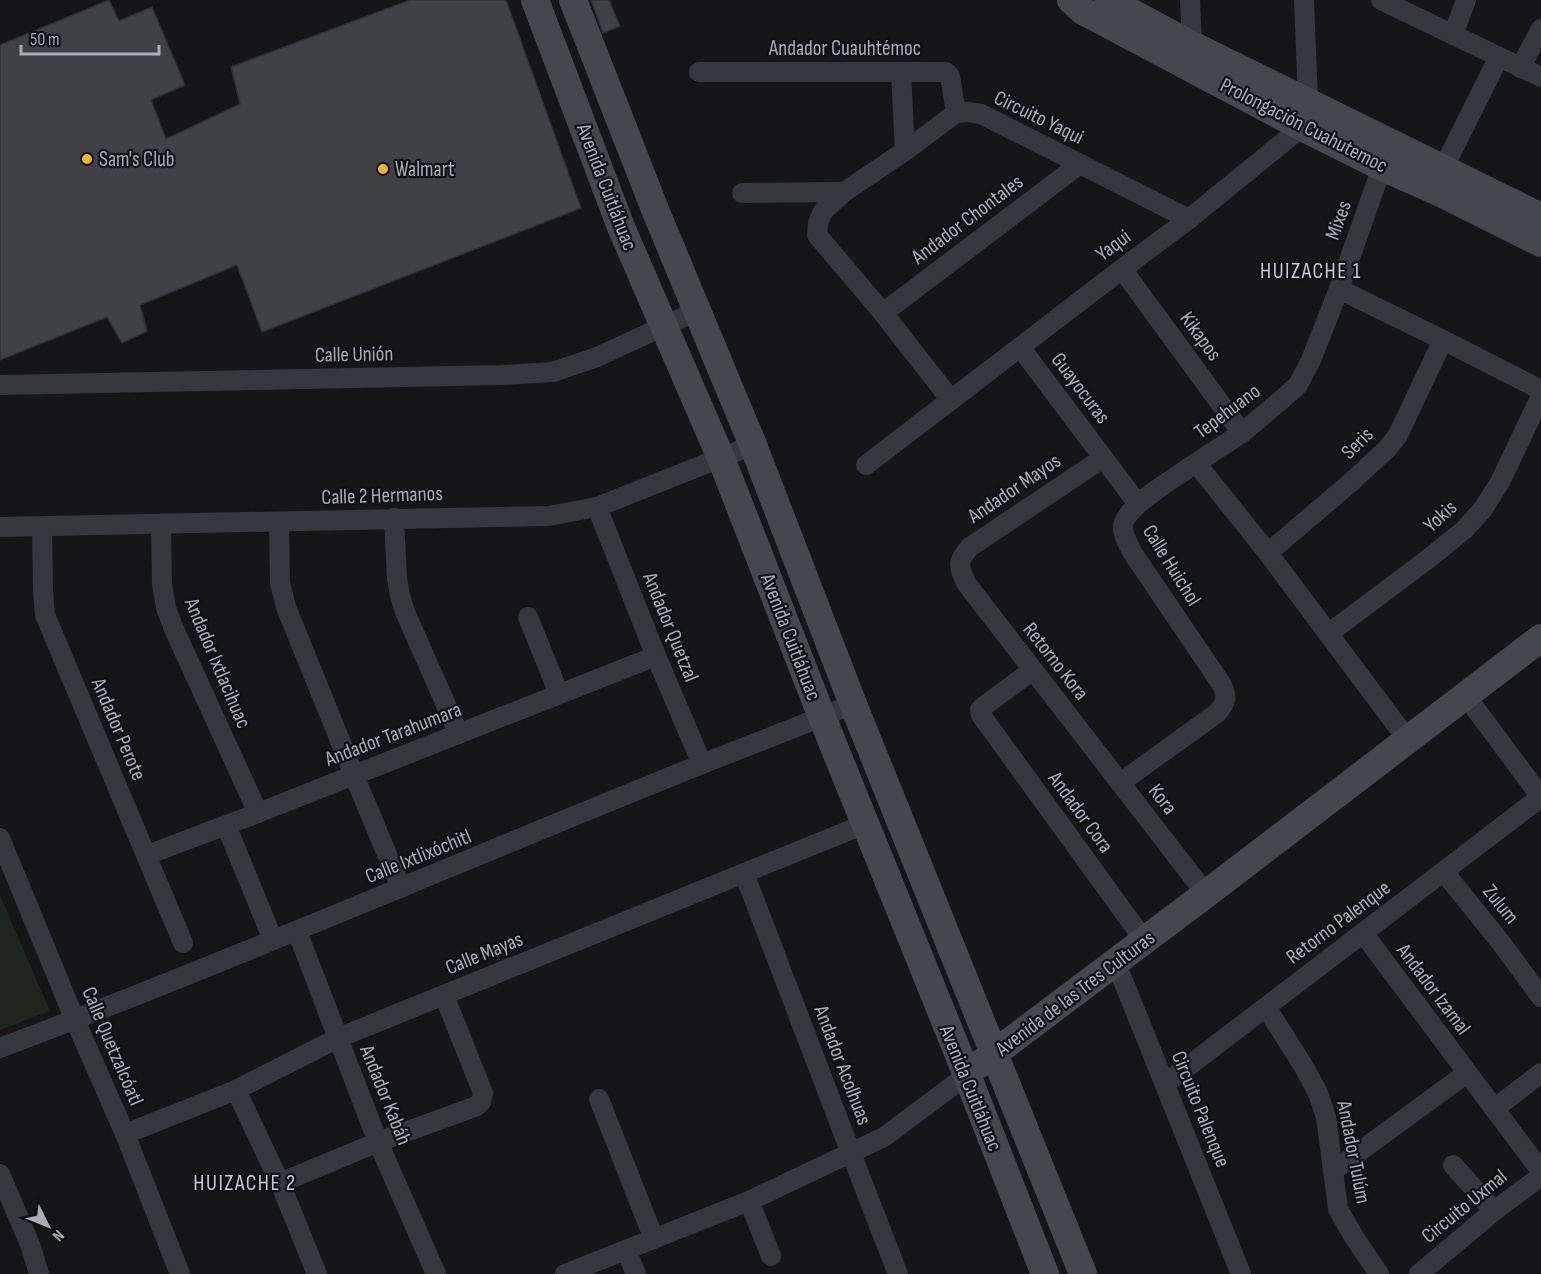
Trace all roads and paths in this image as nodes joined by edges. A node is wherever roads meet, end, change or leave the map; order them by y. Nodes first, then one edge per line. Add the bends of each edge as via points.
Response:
1 (535, 0) edge
2 (573, 0) edge
3 (1071, 0) edge
4 (1108, 0) edge
5 (1190, 0) edge
6 (1304, 0) edge
7 (1381, 0) edge
8 (1466, 0) edge
9 (1541, 28) edge
10 (1454, 35) junction
11 (1192, 45) junction
12 (1499, 57) junction
13 (1521, 68) junction
14 (699, 72) dead end
15 (901, 72) junction
16 (1541, 78) edge
17 (956, 113) junction
18 (1305, 114) junction
19 (905, 151) junction
20 (1080, 164) junction
21 (1382, 166) junction
22 (1443, 169) junction
23 (844, 192) junction
24 (742, 193) dead end
25 (1541, 217) edge
26 (1189, 219) junction
27 (1541, 243) edge
28 (1122, 269) junction
29 (1339, 289) junction
30 (697, 311) junction
31 (883, 313) junction
32 (664, 325) junction
33 (1443, 340) junction
34 (1020, 347) junction
35 (0, 386) edge
36 (1541, 390) edge
37 (1541, 396) edge
38 (951, 400) junction
39 (1242, 433) junction
40 (753, 445) junction
41 (721, 458) junction
42 (1103, 458) junction
43 (1196, 464) junction
44 (866, 465) dead end
45 (1138, 504) junction
46 (597, 507) junction
47 (394, 518) junction
48 (279, 522) junction
49 (161, 524) junction
50 (0, 527) edge
51 (42, 527) junction
52 (1268, 553) junction
53 (959, 564) joint
54 (528, 616) dead end
55 (1328, 634) junction
56 (1541, 638) edge
57 (656, 656) junction
58 (1033, 670) junction
59 (559, 694) junction
60 (1466, 696) junction
61 (1226, 700) joint
62 (853, 704) junction
63 (822, 717) junction
64 (459, 734) junction
65 (1407, 739) junction
66 (702, 764) junction
67 (354, 775) junction
68 (1120, 783) junction
69 (1541, 797) edge
70 (258, 813) junction
71 (864, 824) junction
72 (226, 825) junction
73 (0, 838) edge
74 (147, 855) junction
75 (1444, 872) junction
76 (744, 873) junction
77 (401, 888) junction
78 (1206, 894) junction
79 (297, 931) junction
80 (1363, 933) junction
81 (273, 940) junction
82 (1144, 940) junction
83 (183, 943) dead end
84 (1116, 963) junction
85 (444, 995) junction
86 (1541, 997) edge
87 (1266, 1007) junction
88 (75, 1020) junction
89 (338, 1038) junction
90 (0, 1048) edge
91 (993, 1053) junction
92 (1467, 1072) junction
93 (1541, 1073) edge
94 (967, 1075) junction
95 (1165, 1084) junction
96 (236, 1090) junction
97 (599, 1099) dead end
98 (1494, 1109) junction
99 (125, 1134) junction
100 (378, 1142) junction
101 (850, 1153) junction
102 (1453, 1165) dead end
103 (1333, 1171) junction
104 (1541, 1171) edge
105 (0, 1174) edge
106 (1541, 1176) edge
107 (280, 1183) junction
108 (748, 1201) junction
109 (1494, 1211) junction
110 (654, 1239) junction
111 (626, 1250) junction
112 (771, 1256) dead end
113 (39, 1274) edge
114 (180, 1274) edge
115 (317, 1274) edge
116 (436, 1274) edge
117 (565, 1274) edge
118 (636, 1274) edge
119 (898, 1274) edge
120 (1045, 1274) edge
121 (1083, 1274) edge
122 (1241, 1274) edge
123 (1379, 1274) edge
124 (1419, 1274) edge

1 - 32 main road, Avenida Cuitláhuac via 621,227
2 - 30 main road, Avenida Cuitláhuac
3 - 18 main road, Prolongación Cuahutemoc via 1083,10
4 - 11 main road, Prolongación Cuahutemoc
5 - 11 street
6 - 18 street
7 - 10 street
8 - 10 street
9 - 13 street
10 - 12 street
11 - 18 main road, Prolongación Cuahutemoc
12 - 13 street
12 - 22 street
13 - 16 street
14 - 15 street, Andador Cuauhtémoc
15 - 17 street, Andador Cuauhtémoc via 948,73
15 - 19 street
17 - 19 street
17 - 20 street, Circuito Yaqui via 981,114
18 - 21 main road, Prolongación Cuahutemoc
18 - 22 main road, Prolongación Cuahutemoc
18 - 26 street, Yaqui
19 - 23 street
20 - 26 street, Circuito Yaqui
20 - 31 street, Andador Chontales
21 - 27 main road, Prolongación Cuahutemoc
21 - 29 street, Mixes
22 - 25 main road, Prolongación Cuahutemoc
23 - 24 street
23 - 31 street via 824,211 817,235
26 - 28 street, Yaqui
28 - 34 street, Yaqui
28 - 39 street, Kikapos
29 - 33 street
29 - 39 street, Tepehuano via 1298,385
30 - 32 street, Calle Unión
30 - 40 main road, Avenida Cuitláhuac
31 - 38 street
32 - 35 street, Calle Unión via 597,357 553,372
32 - 41 main road, Avenida Cuitláhuac
33 - 36 street
33 - 52 street, Seris via 1398,435 1387,449
34 - 38 street, Yaqui
34 - 42 street, Guayocuras
37 - 55 street, Yokis via 1483,509 1464,530
38 - 44 street
39 - 43 street, Tepehuano
40 - 41 street, Calle 2 Hermanos
40 - 62 main road, Avenida Cuitláhuac
41 - 46 street, Calle 2 Hermanos
41 - 63 main road, Avenida Cuitláhuac
42 - 45 street, Calle Huichol
42 - 53 street, Andador Mayos via 970,547
43 - 45 street
43 - 52 street, Tepehuano
45 - 61 street, Calle Huichol via 1122,530 1132,552 1222,685
46 - 47 street, Calle 2 Hermanos via 549,516
46 - 57 street, Andador Quetzal
47 - 48 street, Calle 2 Hermanos
47 - 64 street via 405,612
48 - 49 street, Calle 2 Hermanos
48 - 67 street via 280,583 286,607
49 - 51 street, Calle 2 Hermanos
49 - 70 street, Andador Ixtlacihuac via 166,608
50 - 51 street, Calle 2 Hermanos
51 - 74 street, Andador Perote via 45,615
52 - 55 street, Tepehuano
53 - 58 street, Retorno Kora via 966,583
54 - 59 street
55 - 65 street, Tepehuano
56 - 60 main road, Avenida de las Tres Culturas
57 - 59 street, Andador Tarahumara
57 - 66 street, Andador Quetzal
58 - 68 street, Retorno Kora
58 - 82 street, Andador Cora via 980,710 981,715
59 - 64 street, Andador Tarahumara
60 - 65 main road, Avenida de las Tres Culturas
60 - 69 street
61 - 68 street, Kora via 1217,713
62 - 63 street, Calle Ixtlixóchitl
62 - 91 main road, Avenida Cuitláhuac
63 - 66 street, Calle Ixtlixóchitl
63 - 71 main road, Avenida Cuitláhuac
64 - 67 street, Andador Tarahumara
65 - 78 main road, Avenida de las Tres Culturas
66 - 77 street, Calle Ixtlixóchitl
67 - 70 street, Andador Tarahumara
67 - 77 street
68 - 78 street, Kora
69 - 75 street, Retorno Palenque
70 - 72 street, Andador Tarahumara
71 - 76 street, Calle Mayas
71 - 94 main road, Avenida Cuitláhuac
72 - 74 street, Andador Tarahumara
72 - 81 street
73 - 88 street, Calle Quetzalcóatl
74 - 83 street, Andador Perote
75 - 80 street, Retorno Palenque
75 - 86 street, Zulum
76 - 85 street, Calle Mayas
76 - 101 street, Andador Acolhuas
77 - 79 street, Calle Ixtlixóchitl
78 - 82 main road, Avenida de las Tres Culturas
79 - 81 street, Calle Ixtlixóchitl
79 - 89 street, Andador Kabáh
80 - 87 street, Retorno Palenque
80 - 92 street, Andador Izamal
81 - 88 street, Calle Ixtlixóchitl
82 - 84 main road, Avenida de las Tres Culturas
84 - 91 main road, Avenida de las Tres Culturas
84 - 95 street, Circuito Palenque
85 - 89 street, Calle Mayas
85 - 100 street via 483,1093 482,1102
87 - 95 street, Retorno Palenque
87 - 103 street, Andador Tulúm via 1318,1093 1326,1117
88 - 90 street, Calle Ixtlixóchitl
88 - 99 street, Calle Quetzalcóatl
89 - 96 street, Calle Mayas
89 - 100 street, Andador Kabáh
91 - 94 main road, Avenida de las Tres Culturas
91 - 121 main road, Avenida Cuitláhuac
92 - 98 street, Circuito Uxmal
92 - 103 street
93 - 98 street
94 - 101 street, Avenida de las Tres Culturas via 884,1137
94 - 120 main road, Avenida Cuitláhuac
95 - 122 street, Circuito Palenque
96 - 99 street, Calle Mayas
96 - 107 street
97 - 110 street
98 - 104 street, Circuito Uxmal
99 - 114 street, Calle Quetzalcóatl
100 - 107 street
100 - 116 street, Andador Kabáh
101 - 108 street, Avenida de las Tres Culturas
101 - 119 street, Andador Acolhuas
102 - 109 street
103 - 123 street, Andador Tulúm via 1338,1209
105 - 113 street
106 - 109 street, Circuito Uxmal
107 - 115 street
108 - 110 street, Avenida de las Tres Culturas
108 - 112 street
109 - 124 street, Circuito Uxmal
110 - 111 street, Avenida de las Tres Culturas
111 - 117 street, Avenida de las Tres Culturas
111 - 118 street

